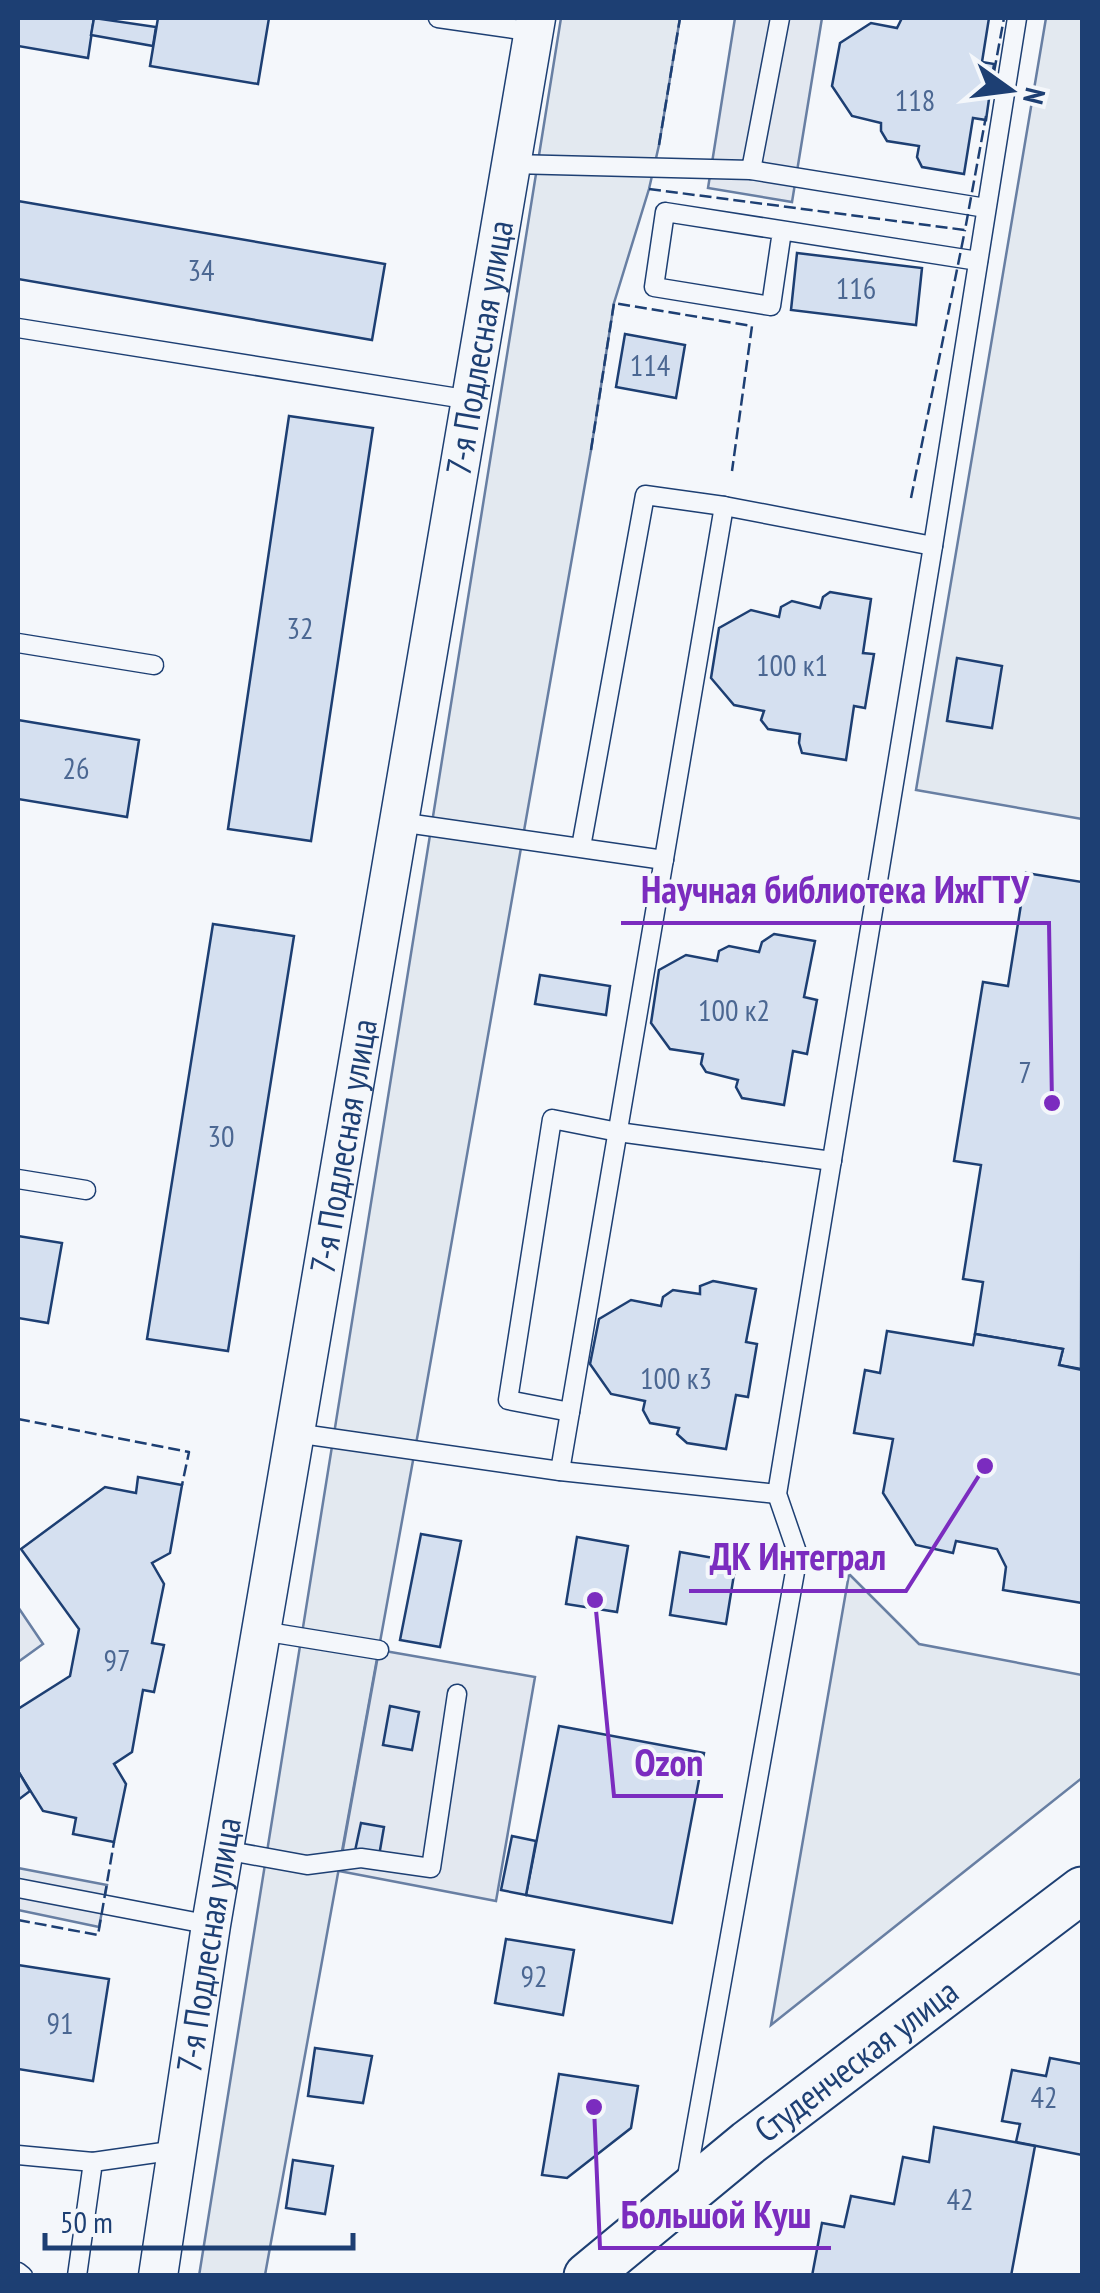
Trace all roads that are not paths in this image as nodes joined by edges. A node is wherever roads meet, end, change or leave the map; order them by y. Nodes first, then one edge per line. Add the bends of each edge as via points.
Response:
1 (438, 18) edge
2 (780, 18) edge
3 (1017, 18) edge
4 (535, 25) edge
5 (512, 164) junction
6 (751, 170) junction
7 (986, 208) junction
8 (782, 231) junction
9 (978, 262) junction
10 (18, 328) edge
11 (471, 400) junction
12 (724, 506) junction
13 (933, 546) junction
14 (18, 644) edge
15 (154, 665) dead end
16 (399, 822) junction
17 (581, 847) junction
18 (664, 860) junction
19 (618, 1132) junction
20 (832, 1162) junction
21 (18, 1180) edge
22 (86, 1190) dead end
23 (570, 1412) junction
24 (296, 1433) junction
25 (560, 1471) junction
26 (777, 1494) junction
27 (262, 1631) junction
28 (379, 1650) dead end
29 (457, 1694) dead end
30 (224, 1850) junction
31 (18, 1888) edge
32 (1082, 1890) edge
33 (211, 1925) junction
34 (177, 2150) junction
35 (18, 2155) edge
36 (93, 2162) junction
37 (682, 2197) junction
38 (76, 2276) edge
39 (158, 2276) edge
40 (588, 2276) edge

1 - 4 lane
2 - 6 lane
3 - 7 lane
4 - 5 street, 7-я Подлесная улица
5 - 6 lane
5 - 11 street, 7-я Подлесная улица
6 - 7 lane
7 - 9 lane
8 - 8 lane via 665,212 654,287 771,306
8 - 9 lane
9 - 13 lane
10 - 11 lane
11 - 16 street, 7-я Подлесная улица
12 - 13 lane
12 - 17 lane via 644,494
12 - 18 lane
13 - 20 lane
14 - 15 lane
16 - 17 lane
16 - 24 street, 7-я Подлесная улица
17 - 18 lane
18 - 19 lane
19 - 20 lane
19 - 23 lane
19 - 23 lane via 552,1119 508,1400
20 - 26 lane
21 - 22 lane
23 - 25 lane
24 - 25 lane
24 - 27 street, 7-я Подлесная улица
25 - 26 lane
26 - 37 lane via 798,1555
27 - 28 lane
27 - 30 street, 7-я Подлесная улица
29 - 30 lane via 431,1868 361,1858 307,1865
30 - 33 street, 7-я Подлесная улица
31 - 33 lane
32 - 37 street, Студенческая улица
33 - 34 street, 7-я Подлесная улица
34 - 36 lane
34 - 39 street, 7-я Подлесная улица
35 - 36 lane
36 - 38 lane
37 - 40 street, Студенческая улица

